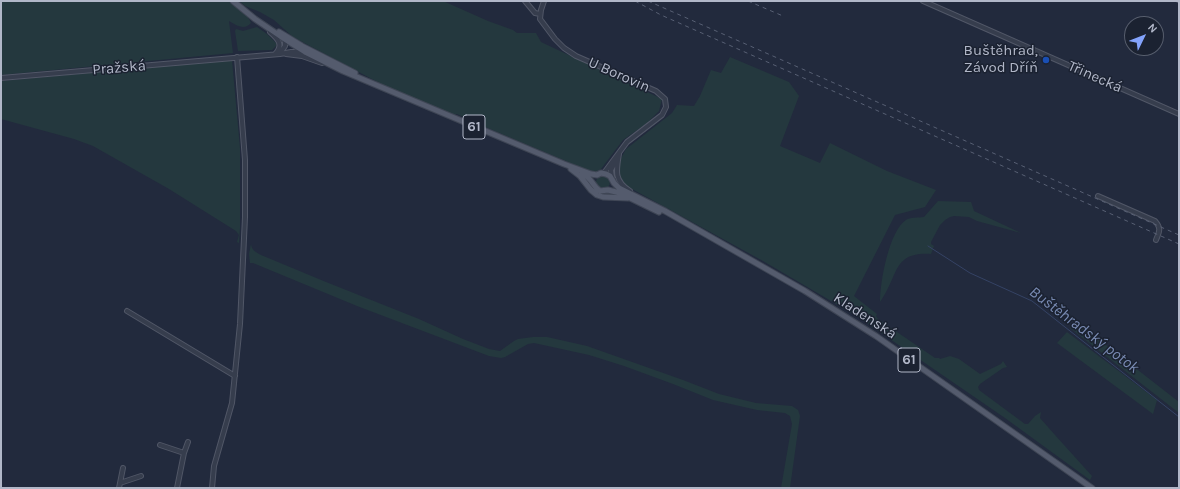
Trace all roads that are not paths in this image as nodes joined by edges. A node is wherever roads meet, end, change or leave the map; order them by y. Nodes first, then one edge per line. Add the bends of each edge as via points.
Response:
1 (234, 1) edge
2 (525, 1) edge
3 (544, 1) edge
4 (923, 1) edge
5 (243, 9) junction
6 (540, 14) junction
7 (255, 19) junction
8 (282, 34) junction
9 (286, 40) junction
10 (305, 52) junction
11 (278, 54) junction
12 (237, 57) junction
13 (327, 59) junction
14 (343, 71) junction
15 (1, 78) edge
16 (384, 89) junction
17 (1179, 114) edge
18 (620, 151) junction
19 (564, 164) junction
20 (604, 173) junction
21 (597, 175) junction
22 (612, 180) junction
23 (594, 184) junction
24 (608, 190) junction
25 (1098, 196) dead end
26 (643, 203) junction
27 (650, 203) junction
28 (696, 230) junction
29 (1156, 240) dead end
30 (127, 311) dead end
31 (235, 376) junction
32 (188, 442) dead end
33 (160, 445) dead end
34 (184, 453) junction
35 (123, 468) dead end
36 (141, 476) dead end
37 (119, 486) edge
38 (177, 488) edge
39 (212, 488) edge
40 (1092, 488) edge

1 - 5 main road, 61
2 - 6 street, U Borovin via 535,13
3 - 6 street
4 - 17 street, Třinecká
5 - 7 main road, 61
5 - 8 main road, 61
6 - 18 street, U Borovin via 540,19 547,29 568,51 656,91 665,99 666,107 662,115 633,137
7 - 9 main road, 61
7 - 11 street via 278,40
8 - 9 street
8 - 13 main road, 61
9 - 10 main road, 61
9 - 11 street via 284,48
10 - 11 street
10 - 13 street
10 - 14 main road, 61
11 - 12 street, Pražská
11 - 14 street via 309,58
12 - 15 street, Pražská
12 - 31 street via 245,160 245,217
13 - 16 main road, 61
14 - 16 main road, 61
16 - 19 main road, 61
18 - 20 street
18 - 22 street via 611,170
18 - 27 street via 616,169 621,185
19 - 21 main road, 61
19 - 23 main road, 61 via 587,176
19 - 26 main road, 61 via 580,176 597,195 622,197
20 - 21 main road
20 - 22 main road, 61
21 - 23 main road
22 - 24 main road via 612,186
22 - 27 main road, 61 via 619,188
23 - 24 main road, 61 via 600,191
24 - 26 main road, 61
25 - 29 street via 1156,222 1160,229
26 - 28 main road, 61
27 - 28 main road, 61
28 - 40 main road, Kladenská / 61 via 804,291 876,336
30 - 31 street
31 - 39 street via 232,403 215,460
32 - 34 street
33 - 34 street
34 - 38 street
35 - 37 street
36 - 37 street

